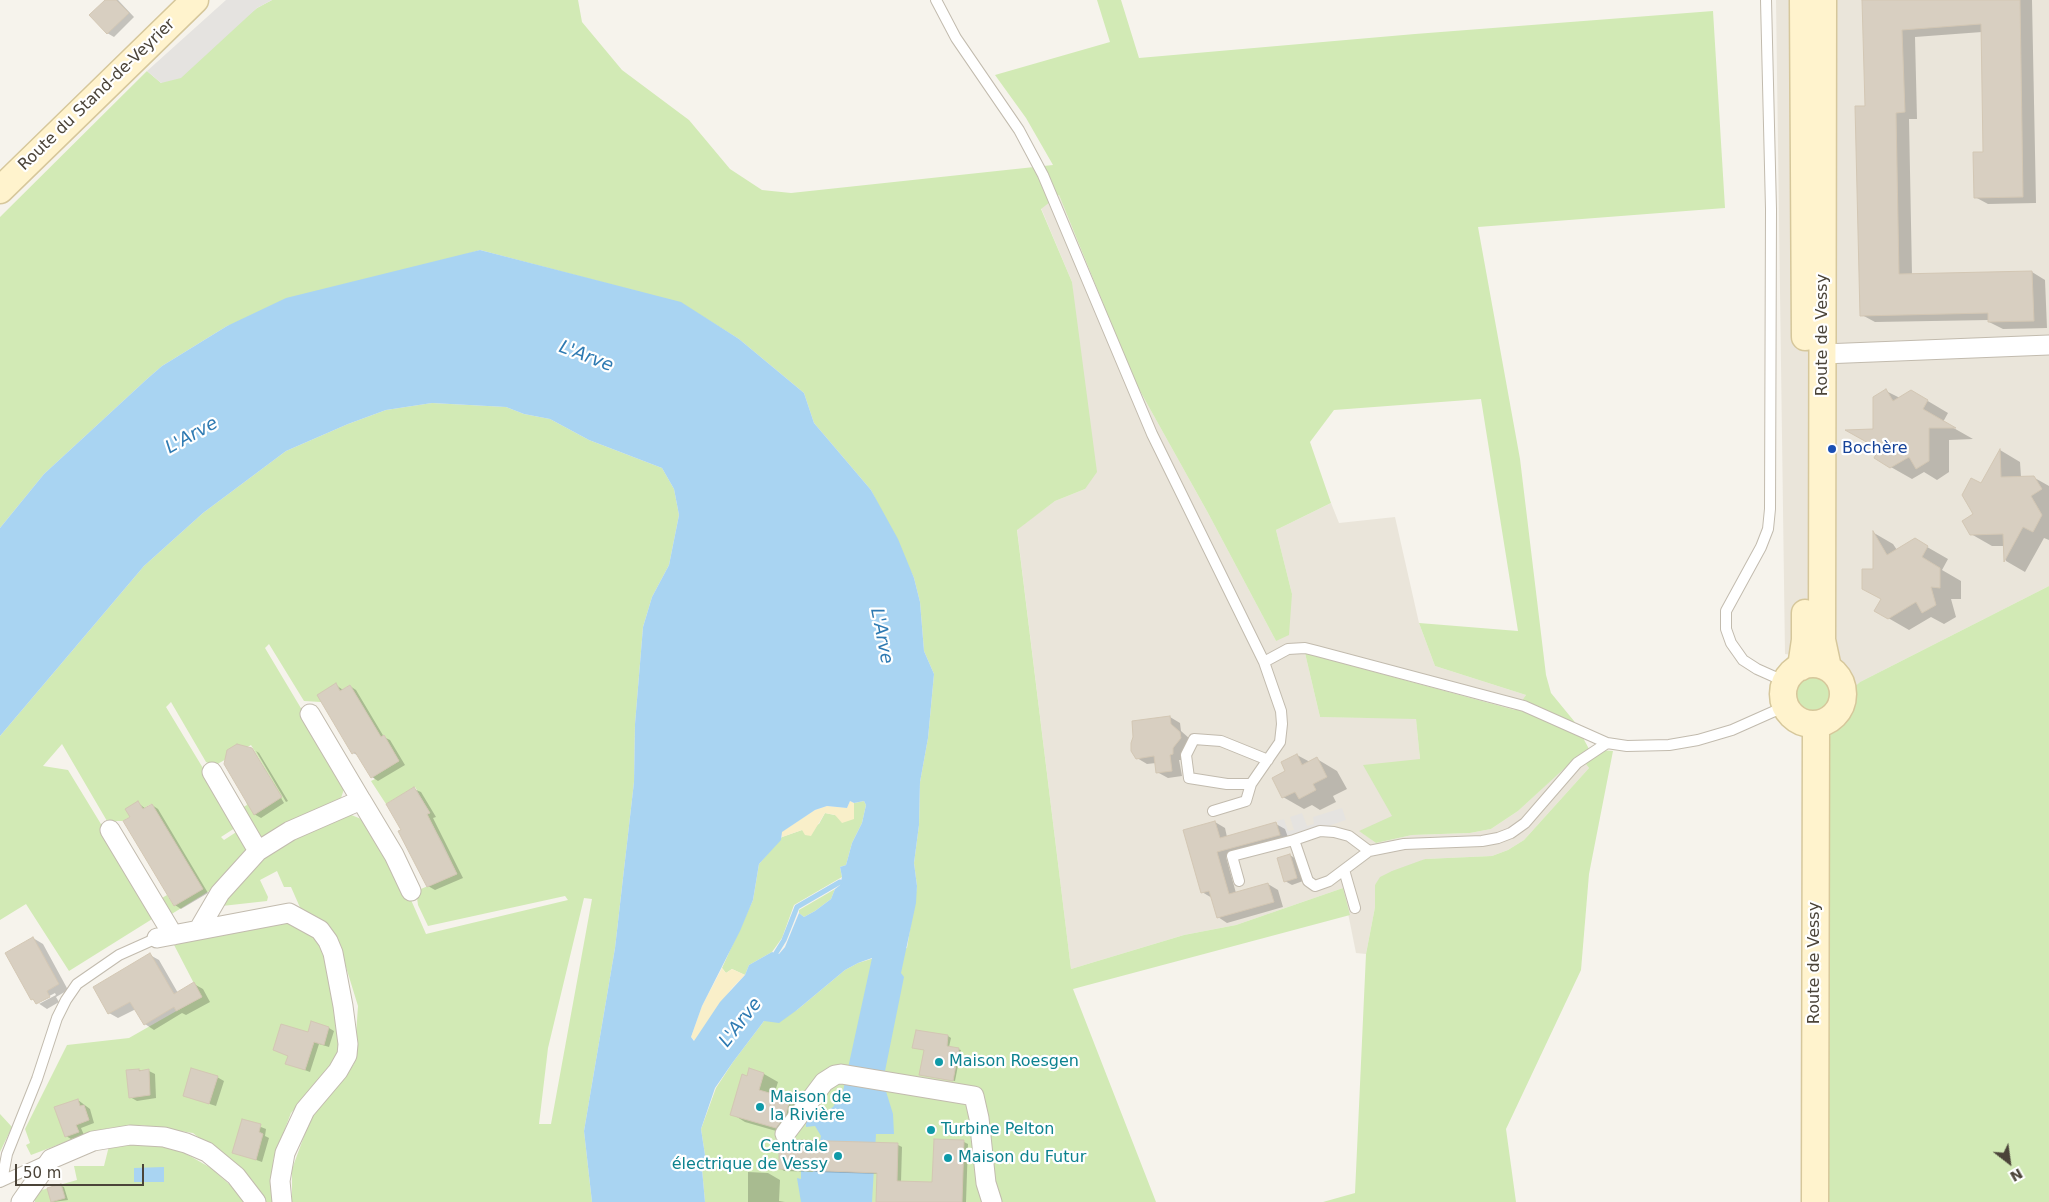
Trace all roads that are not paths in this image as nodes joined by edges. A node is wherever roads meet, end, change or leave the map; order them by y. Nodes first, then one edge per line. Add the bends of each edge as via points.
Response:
1 (195, 0) edge
2 (936, 0) edge
3 (1766, 0) edge
4 (1803, 0) edge
5 (1823, 0) edge
6 (0, 190) edge
7 (2049, 345) edge
8 (1814, 354) junction
9 (1264, 662) junction
10 (1828, 668) junction
11 (1791, 685) junction
12 (310, 714) dead end
13 (1816, 724) junction
14 (1607, 743) junction
15 (1268, 760) junction
16 (212, 772) dead end
17 (1251, 784) junction
18 (361, 800) junction
19 (1213, 811) dead end
20 (110, 830) dead end
21 (1294, 840) junction
22 (258, 851) junction
23 (1369, 851) junction
24 (1344, 870) junction
25 (1239, 881) dead end
26 (411, 891) dead end
27 (1355, 908) dead end
28 (199, 930) junction
29 (165, 936) junction
30 (785, 1134) dead end
31 (51, 1159) junction
32 (1, 1181) edge
33 (23, 1201) edge
34 (256, 1202) edge
35 (282, 1202) edge
36 (992, 1202) edge
37 (1815, 1202) edge

1 - 6 street, Route du Stand-de-Veyrier
2 - 9 lane via 956,38 1019,130 1043,174 1152,434
3 - 11 lane via 1771,219 1770,509 1768,529 1761,547 1726,611 1726,629 1730,643 1743,660
4 - 8 street, Route de Vessy
5 - 8 street, Route de Vessy
7 - 8 street
8 - 10 street, Route de Vessy via 1822,640
8 - 11 street, Route de Vessy via 1806,640
9 - 14 lane via 1288,649 1317,651 1524,706
9 - 15 lane via 1276,693 1282,724 1280,742
10 - 11 street via 1819,665
10 - 13 street via 1842,684 1842,700 1836,714
11 - 13 street via 1795,718
11 - 14 lane via 1732,730 1669,745
12 - 18 street
13 - 37 street, Route de Vessy
14 - 23 lane via 1576,763 1530,818 1511,833 1482,842 1404,844
15 - 17 lane
15 - 17 lane via 1221,741 1194,739 1186,756 1189,778
16 - 22 street
17 - 19 lane via 1246,801
18 - 22 street via 290,831
18 - 26 street
20 - 29 street
21 - 23 lane via 1320,831 1334,832 1349,836
21 - 24 lane via 1308,881 1313,886 1323,884
21 - 25 lane via 1232,856
22 - 28 street via 220,894
23 - 24 lane
24 - 27 lane
28 - 29 street
28 - 35 street via 289,913 320,930 333,953 348,1044 346,1055 338,1071 305,1110 285,1153 280,1182
29 - 32 lane via 119,955 77,984 66,1000 7,1154
30 - 36 street via 826,1079 835,1075 974,1096 986,1183
31 - 32 lane
31 - 33 street
31 - 34 street via 111,1137 164,1137 197,1147 215,1158 236,1176

